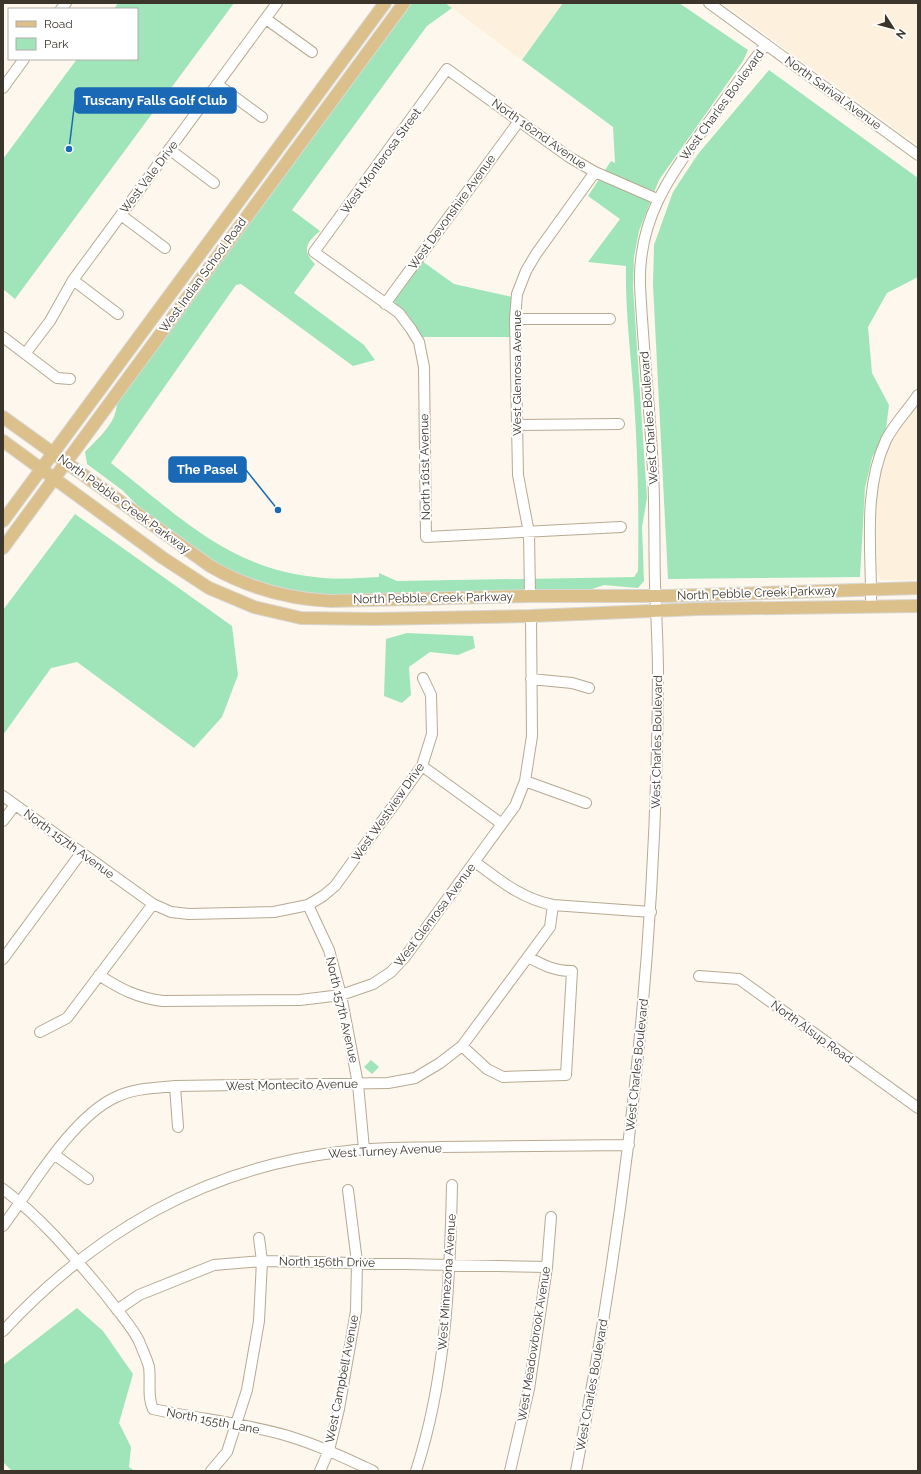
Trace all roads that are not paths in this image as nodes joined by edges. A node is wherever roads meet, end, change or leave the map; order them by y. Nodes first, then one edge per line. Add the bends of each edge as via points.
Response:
1 (277, 3) edge
2 (385, 3) edge
3 (404, 3) edge
4 (709, 3) edge
5 (266, 18) junction
6 (766, 44) junction
7 (312, 52) dead end
8 (23, 60) edge
9 (447, 69) joint
10 (217, 84) junction
11 (3, 88) edge
12 (262, 117) dead end
13 (519, 121) junction
14 (169, 149) junction
15 (918, 155) edge
16 (595, 172) junction
17 (214, 183) dead end
18 (658, 199) junction
19 (121, 215) junction
20 (166, 248) dead end
21 (314, 252) joint
22 (73, 280) junction
23 (385, 304) junction
24 (118, 314) dead end
25 (515, 319) junction
26 (610, 319) dead end
27 (3, 337) edge
28 (25, 354) junction
29 (70, 379) dead end
30 (918, 395) edge
31 (3, 416) edge
32 (619, 424) dead end
33 (517, 425) junction
34 (3, 441) edge
35 (53, 452) junction
36 (66, 461) junction
37 (42, 468) junction
38 (54, 477) junction
39 (3, 521) edge
40 (621, 527) dead end
41 (529, 532) junction
42 (3, 548) edge
43 (871, 588) junction
44 (918, 588) edge
45 (261, 590) junction
46 (655, 595) junction
47 (530, 596) junction
48 (871, 606) junction
49 (918, 606) edge
50 (254, 607) junction
51 (657, 611) junction
52 (530, 616) junction
53 (423, 678) dead end
54 (531, 679) junction
55 (589, 688) dead end
56 (422, 766) junction
57 (525, 781) junction
58 (3, 796) edge
59 (586, 803) dead end
60 (15, 805) junction
61 (3, 821) edge
62 (502, 824) junction
63 (81, 853) junction
64 (474, 862) junction
65 (153, 904) junction
66 (308, 905) junction
67 (553, 905) junction
68 (651, 912) junction
69 (528, 957) junction
70 (3, 959) edge
71 (99, 975) junction
72 (699, 976) dead end
73 (341, 995) junction
74 (40, 1032) dead end
75 (462, 1046) junction
76 (358, 1084) junction
77 (175, 1086) junction
78 (918, 1108) edge
79 (178, 1127) dead end
80 (629, 1145) junction
81 (364, 1149) junction
82 (55, 1155) junction
83 (88, 1179) dead end
84 (452, 1185) dead end
85 (3, 1189) edge
86 (348, 1190) dead end
87 (21, 1202) junction
88 (551, 1217) dead end
89 (3, 1226) edge
90 (260, 1238) dead end
91 (78, 1261) junction
92 (262, 1261) junction
93 (357, 1262) junction
94 (451, 1265) junction
95 (547, 1267) junction
96 (117, 1310) junction
97 (3, 1331) edge
98 (237, 1424) junction
99 (328, 1450) junction
100 (212, 1471) edge
101 (320, 1471) edge
102 (373, 1471) edge
103 (416, 1471) edge
104 (510, 1471) edge
105 (576, 1471) edge

1 - 5 street, West Vale Drive
2 - 35 main road, West Indian School Road
3 - 36 main road, West Indian School Road
4 - 6 street, North Sarival Avenue
5 - 7 street
5 - 10 street, West Vale Drive
6 - 15 street, North Sarival Avenue
6 - 18 street, West Charles Boulevard via 676,167
8 - 11 street
9 - 13 street, North 162nd Avenue
9 - 21 street, West Monterosa Street
10 - 12 street
10 - 14 street, West Vale Drive
13 - 16 street, North 162nd Avenue via 569,157
13 - 23 street, West Devonshire Avenue
14 - 17 street
14 - 19 street, West Vale Drive
16 - 18 street, North 162nd Avenue
16 - 25 street, West Glenrosa Avenue via 526,271 517,294
18 - 46 street, West Charles Boulevard via 648,227 639,272 653,468
19 - 20 street
19 - 22 street, West Vale Drive
21 - 23 street, North 161st Avenue
22 - 24 street
22 - 28 street, West Vale Drive via 50,321
23 - 41 street, North 161st Avenue via 399,314 411,329 419,342 424,367 426,537
25 - 26 street
25 - 33 street, West Glenrosa Avenue
27 - 28 street
28 - 29 street via 57,378
30 - 43 street via 887,439 878,463 871,502
31 - 35 main road, North Pebble Creek Parkway
32 - 33 street
33 - 41 street, West Glenrosa Avenue via 518,475
34 - 37 main road, North Pebble Creek Parkway
35 - 36 main road, North Pebble Creek Parkway
35 - 37 main road, West Indian School Road
36 - 38 main road, West Indian School Road
36 - 45 main road, North Pebble Creek Parkway via 198,559 225,575
37 - 38 main road, North Pebble Creek Parkway
37 - 39 main road, West Indian School Road
38 - 42 main road, West Indian School Road
38 - 50 main road, North Pebble Creek Parkway via 192,578 220,594
40 - 41 street, North 161st Avenue
41 - 47 street, West Glenrosa Avenue
43 - 44 main road, North Pebble Creek Parkway
43 - 46 main road, North Pebble Creek Parkway
43 - 48 street
45 - 47 main road, North Pebble Creek Parkway via 301,599 324,600
45 - 50 main road
46 - 47 main road, North Pebble Creek Parkway
46 - 51 street, West Charles Boulevard
48 - 49 main road, North Pebble Creek Parkway
48 - 51 main road, North Pebble Creek Parkway
50 - 52 main road, North Pebble Creek Parkway via 301,618 327,620
51 - 52 main road, North Pebble Creek Parkway
51 - 68 street, West Charles Boulevard via 655,838
52 - 54 street, West Glenrosa Avenue
53 - 56 street, West Westview Drive via 430,695 432,734
54 - 55 street via 572,683
54 - 57 street, West Glenrosa Avenue via 532,736
56 - 62 street
56 - 66 street, West Westview Drive via 336,886
57 - 59 street
57 - 62 street, West Glenrosa Avenue via 515,806
58 - 60 street, North 157th Avenue
60 - 61 street
60 - 63 street, North 157th Avenue
62 - 64 street, West Glenrosa Avenue
63 - 65 street, North 157th Avenue
63 - 70 street
64 - 67 street via 525,896
64 - 73 street, West Glenrosa Avenue via 405,957 391,972 373,984
65 - 66 street, North 157th Avenue via 170,912 189,914 274,912
65 - 71 street
66 - 73 street, North 157th Avenue via 329,950
67 - 68 street
67 - 69 street, West Montecito Avenue via 550,927
68 - 80 street, West Charles Boulevard via 643,1019
69 - 75 street, West Montecito Avenue
69 - 75 street via 546,967 572,971 566,1075 503,1077 487,1069
71 - 73 street, West Glenrosa Avenue via 132,994 163,1001 300,1000
71 - 74 street via 67,1018
72 - 78 street, North Alsup Road via 739,979
73 - 76 street, North 157th Avenue
75 - 76 street, West Montecito Avenue via 415,1078 388,1083
76 - 77 street, West Montecito Avenue
76 - 81 street, North 157th Avenue
77 - 79 street
77 - 82 street, West Montecito Avenue via 143,1088 116,1097 90,1112
80 - 81 street, West Turney Avenue
80 - 105 street, West Charles Boulevard via 609,1291
81 - 91 street, West Turney Avenue via 297,1159 218,1182 187,1194 112,1235
82 - 83 street
82 - 87 street, West Montecito Avenue
84 - 94 street, West Minnezona Avenue
85 - 87 street, North 155th Lane
86 - 93 street, West Campbell Avenue
87 - 89 street, West Montecito Avenue
87 - 91 street, North 155th Lane via 49,1228
88 - 95 street, West Meadowbrook Avenue
90 - 92 street
91 - 96 street, North 155th Lane
91 - 97 street, West Turney Avenue via 43,1290
92 - 93 street, North 156th Drive
92 - 96 street, North 156th Drive via 214,1265 139,1295
92 - 98 street via 258,1321 247,1390
93 - 94 street, North 156th Drive
93 - 99 street, West Campbell Avenue via 356,1311 342,1394
94 - 95 street, North 156th Drive
94 - 103 street, West Minnezona Avenue via 443,1352
95 - 104 street, West Meadowbrook Avenue via 529,1389
96 - 98 street, North 155th Lane via 138,1340 148,1366 150,1403 153,1409
98 - 99 street, North 155th Lane via 288,1436
98 - 100 street via 226,1452
99 - 101 street, West Campbell Avenue
99 - 102 street, North 155th Lane

